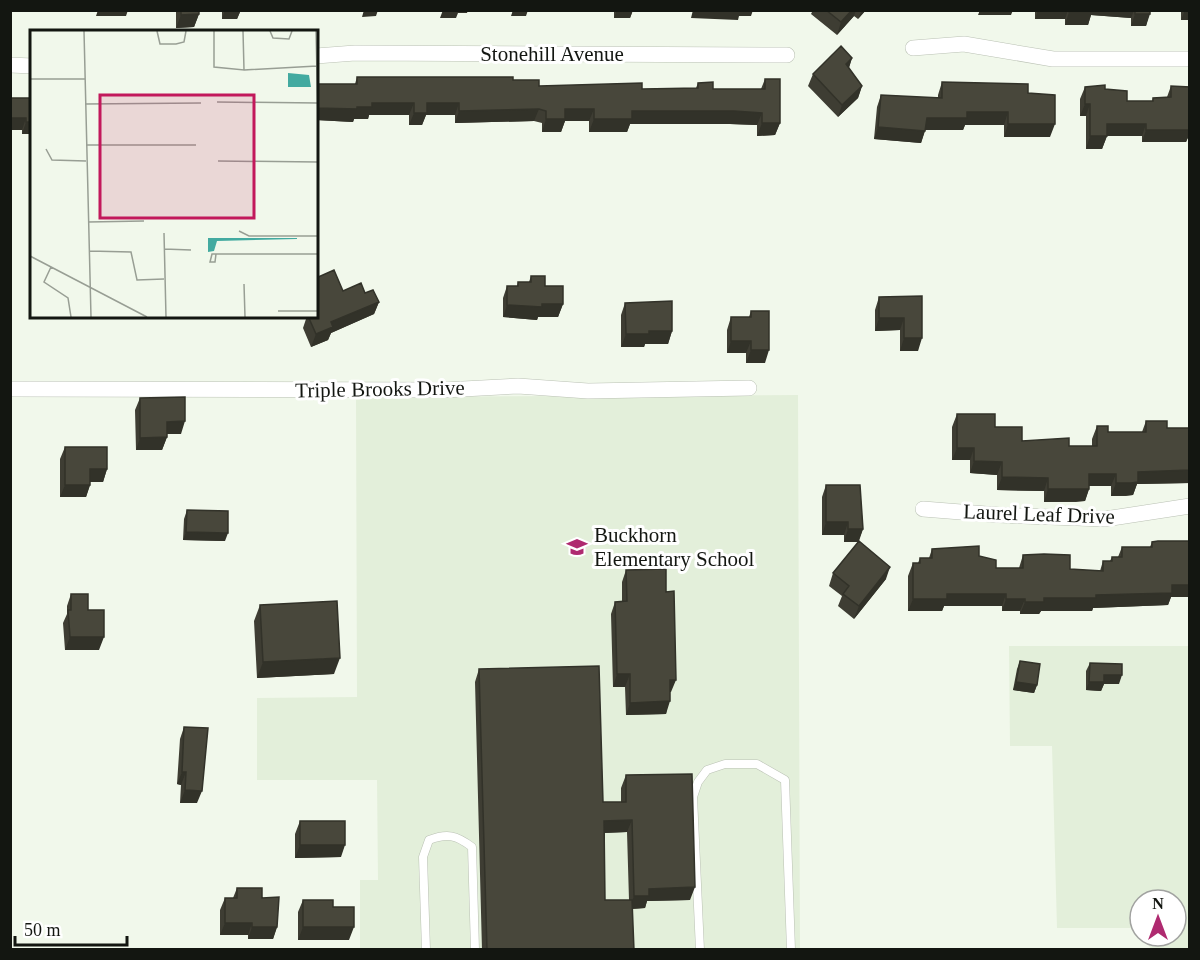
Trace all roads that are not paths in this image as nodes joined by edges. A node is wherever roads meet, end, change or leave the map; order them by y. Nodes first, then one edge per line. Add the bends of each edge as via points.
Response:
1 (913, 48) dead end
2 (787, 55) dead end
3 (318, 56) edge
4 (1190, 59) edge
5 (10, 65) edge
6 (30, 66) edge
7 (749, 388) dead end
8 (10, 389) edge
9 (1190, 506) edge
10 (923, 508) dead end
11 (426, 950) edge
12 (475, 950) edge
13 (700, 950) edge
14 (791, 950) edge

1 - 4 street via 964,44 1053,59
2 - 3 street, Stonehill Avenue
5 - 6 street
7 - 8 street, Triple Brooks Drive
9 - 10 street, Laurel Leaf Drive via 1105,519
11 - 12 lane via 423,857 429,840 442,835 457,836 472,847
13 - 14 lane via 693,797 707,770 725,764 757,764 785,780

